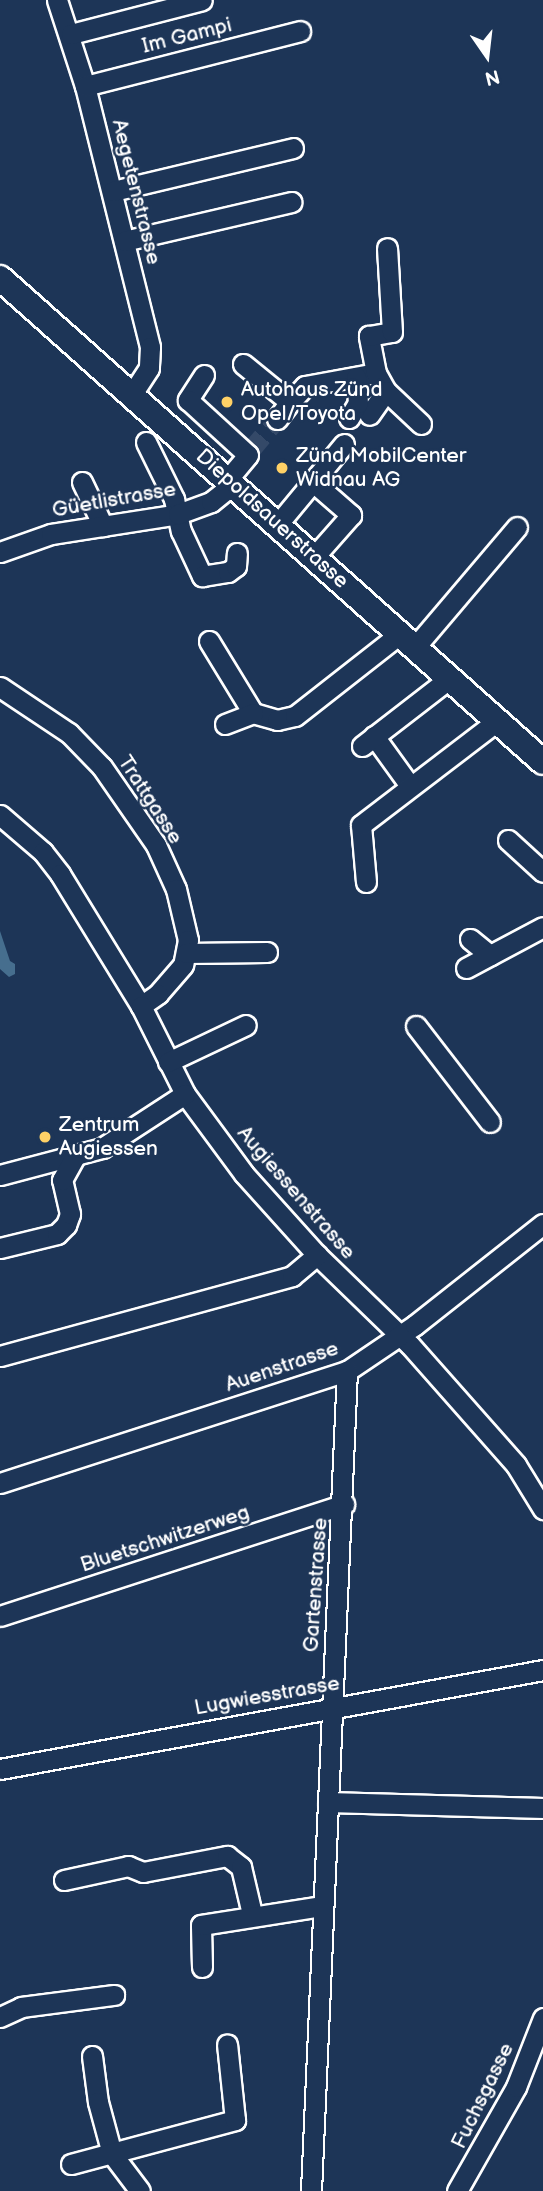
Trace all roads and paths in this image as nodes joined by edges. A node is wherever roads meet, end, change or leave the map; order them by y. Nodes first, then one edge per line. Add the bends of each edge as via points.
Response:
1 (57, 0) edge
2 (202, 0) edge
3 (300, 31) dead end
4 (71, 34) junction
5 (86, 86) junction
6 (293, 148) dead end
7 (113, 191) junction
8 (292, 202) dead end
9 (124, 241) junction
10 (387, 248) dead end
11 (0, 278) edge
12 (243, 364) dead end
13 (204, 375) dead end
14 (366, 375) junction
15 (386, 391) junction
16 (132, 394) junction
17 (290, 402) junction
18 (369, 415) dead end
19 (349, 418) dead end
20 (277, 419) tunnel mouth
21 (421, 424) dead end
22 (146, 442) dead end
23 (344, 444) dead end
24 (312, 481) junction
25 (82, 482) dead end
26 (229, 483) junction
27 (178, 514) junction
28 (277, 525) junction
29 (103, 526) junction
30 (517, 527) dead end
31 (0, 552) edge
32 (237, 553) dead end
33 (314, 557) junction
34 (409, 640) junction
35 (209, 641) dead end
36 (450, 678) junction
37 (0, 687) edge
38 (253, 713) junction
39 (497, 721) junction
40 (225, 724) dead end
41 (543, 762) edge
42 (410, 786) junction
43 (0, 815) edge
44 (508, 840) dead end
45 (543, 872) edge
46 (366, 883) dead end
47 (543, 927) edge
48 (470, 939) dead end
49 (267, 952) dead end
50 (186, 953) junction
51 (490, 955) junction
52 (466, 968) dead end
53 (141, 1006) junction
54 (246, 1025) dead end
55 (416, 1026) dead end
56 (168, 1062) junction
57 (185, 1094) junction
58 (490, 1122) dead end
59 (75, 1157) junction
60 (0, 1175) edge
61 (543, 1224) edge
62 (0, 1248) edge
63 (317, 1255) junction
64 (399, 1335) junction
65 (0, 1356) edge
66 (347, 1371) junction
67 (0, 1483) edge
68 (344, 1504) junction
69 (543, 1509) edge
70 (0, 1616) edge
71 (543, 1670) edge
72 (330, 1708) junction
73 (0, 1769) edge
74 (328, 1802) junction
75 (543, 1808) edge
76 (64, 1880) dead end
77 (323, 1906) junction
78 (252, 1914) junction
79 (202, 1967) dead end
80 (114, 1995) dead end
81 (0, 2017) edge
82 (543, 2018) edge
83 (227, 2044) dead end
84 (92, 2056) dead end
85 (112, 2154) junction
86 (71, 2164) dead end
87 (140, 2191) edge
88 (311, 2191) edge
89 (457, 2191) edge

1 - 4 street, Aegetenstrasse
2 - 4 street
3 - 5 street, Im Gampi
4 - 5 street, Aegetenstrasse
5 - 7 street, Aegetenstrasse
6 - 7 street
7 - 9 street, Aegetenstrasse
8 - 9 street
9 - 16 street, Aegetenstrasse via 151,354 146,375
10 - 14 street via 392,332 369,336
11 - 16 main road, Diepoldsauerstrasse
12 - 17 street
13 - 26 street, Güetlistrasse via 188,400 249,453
14 - 15 street
14 - 17 street via 304,386
14 - 19 street
15 - 18 street
15 - 21 street
16 - 26 main road, Diepoldsauerstrasse
17 - 20 street
22 - 27 street
23 - 24 street
24 - 28 street
24 - 33 street via 351,515
25 - 29 street
26 - 27 street, Güetlistrasse via 211,502
26 - 28 main road, Diepoldsauerstrasse
27 - 29 street, Güetlistrasse
27 - 32 street via 202,576 228,572 236,566
28 - 33 main road, Diepoldsauerstrasse
29 - 31 street, Güetlistrasse via 51,534
30 - 34 street
33 - 34 main road, Diepoldsauerstrasse
34 - 36 main road, Diepoldsauerstrasse
34 - 38 street via 295,716 277,720
35 - 38 street
36 - 39 main road, Diepoldsauerstrasse
36 - 42 street via 368,741
37 - 50 street, Trattgasse via 69,733 131,804 176,889 186,926
38 - 40 street
39 - 41 main road, Diepoldsauerstrasse
39 - 42 street
42 - 46 street via 361,825
43 - 53 street, Augiessenstrasse via 43,852 60,874
44 - 45 street
47 - 51 street
48 - 51 street
49 - 50 street
50 - 53 street via 178,974
51 - 52 street
53 - 56 street, Augiessenstrasse
54 - 56 street
55 - 58 street
56 - 57 street, Augiessenstrasse
57 - 59 street via 102,1148
57 - 63 street, Augiessenstrasse via 244,1174
59 - 60 street
59 - 62 street via 62,1180 70,1214 66,1225 57,1234
61 - 64 street, Auenstrasse
63 - 64 street, Augiessenstrasse
63 - 65 street via 292,1276
64 - 66 street, Auenstrasse
64 - 69 street, Augiessenstrasse via 516,1465
66 - 67 street, Auenstrasse
66 - 68 street, Gartenstrasse
68 - 70 street, Bluetschwitzerweg
68 - 72 street, Gartenstrasse
71 - 72 street, Lugwiesstrasse
72 - 73 street, Lugwiesstrasse
72 - 74 street, Gartenstrasse
74 - 75 street
74 - 77 street, Gartenstrasse
76 - 78 street via 128,1866 143,1872 227,1856 241,1867
77 - 78 street
77 - 88 street, Gartenstrasse
78 - 79 street via 201,1925
80 - 81 street via 21,2007
82 - 89 street, Fuchsgasse via 516,2087
83 - 85 street via 235,2120
84 - 85 street via 97,2102
85 - 86 street
85 - 87 street

